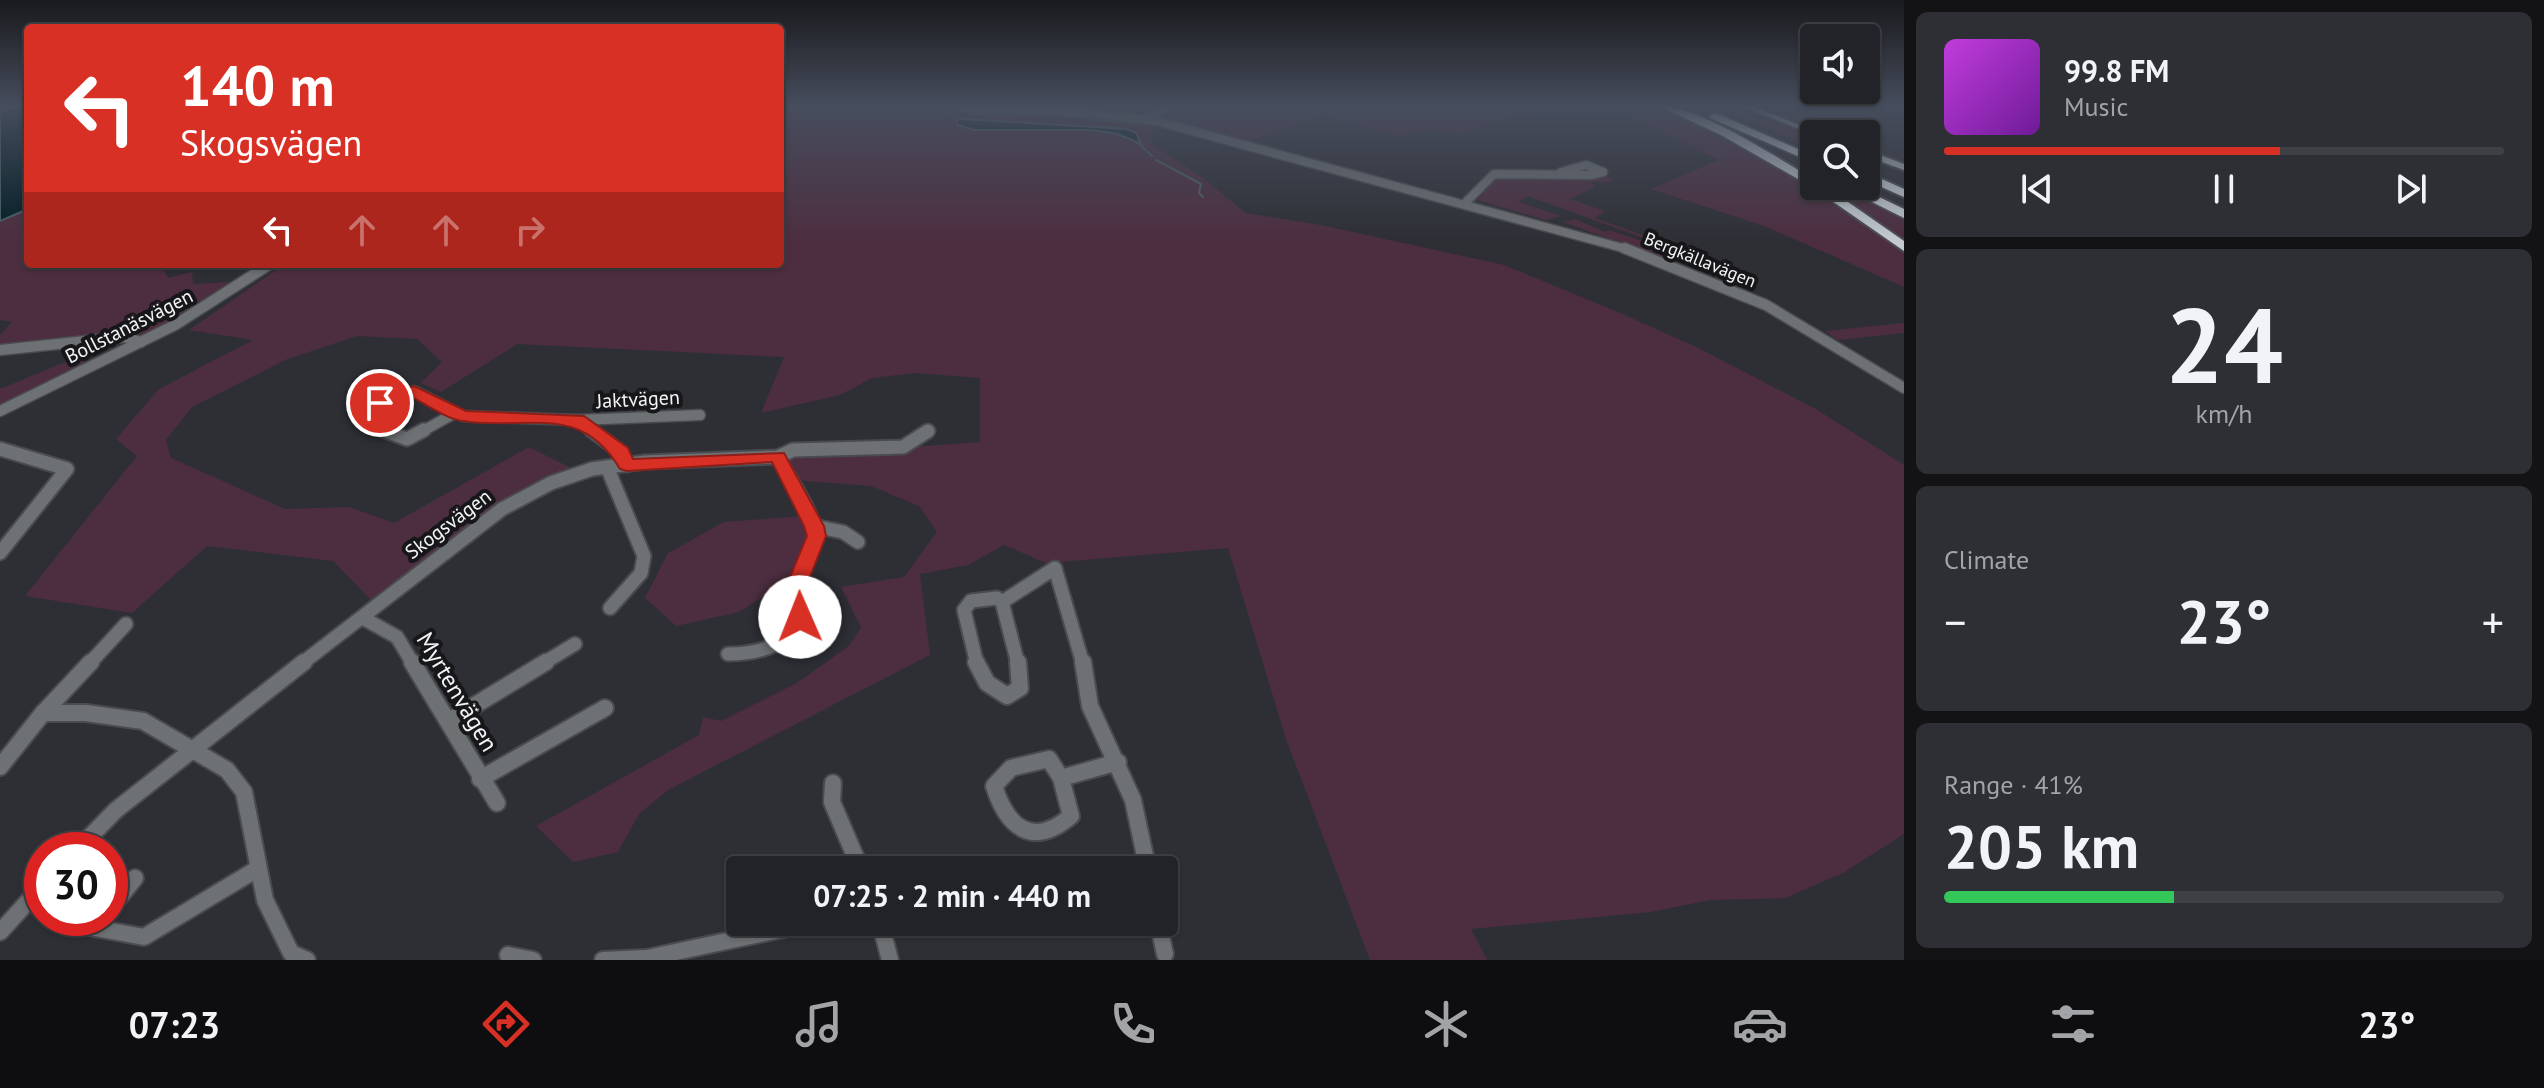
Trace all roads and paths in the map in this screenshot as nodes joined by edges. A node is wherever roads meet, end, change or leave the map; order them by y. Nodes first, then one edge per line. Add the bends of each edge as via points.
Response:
1 (1271, 152) edge
2 (1758, 152) edge
3 (1774, 152) edge
4 (1880, 158) edge
5 (1800, 164) edge
6 (1904, 167) edge
7 (1555, 174) junction
8 (1800, 176) edge
9 (1880, 182) edge
10 (1880, 192) edge
11 (1904, 193) edge
12 (1837, 200) edge
13 (1875, 200) edge
14 (1466, 202) junction
15 (1904, 203) edge
16 (1904, 214) edge
17 (1904, 247) edge
18 (264, 268) edge
19 (141, 342) junction
20 (0, 350) edge
21 (1904, 388) edge
22 (0, 411) edge
23 (455, 413) junction
24 (700, 415) dead end
25 (578, 420) junction
26 (928, 431) dead end
27 (0, 449) edge
28 (778, 457) junction
29 (627, 465) junction
30 (607, 467) junction
31 (814, 526) junction
32 (858, 542) dead end
33 (0, 553) edge
34 (1002, 602) junction
35 (610, 608) dead end
36 (363, 618) junction
37 (126, 624) dead end
38 (575, 644) dead end
39 (728, 654) dead end
40 (605, 708) dead end
41 (43, 713) junction
42 (449, 721) junction
43 (192, 748) junction
44 (1118, 762) junction
45 (0, 767) edge
46 (1061, 778) junction
47 (480, 779) junction
48 (833, 783) dead end
49 (497, 803) dead end
50 (95, 832) edge
51 (855, 856) edge
52 (1145, 856) edge
53 (257, 869) junction
54 (135, 878) dead end
55 (128, 887) edge
56 (24, 906) edge
57 (0, 932) edge
58 (128, 932) edge
59 (750, 936) edge
60 (884, 936) edge
61 (1161, 936) edge
62 (1165, 954) dead end
63 (508, 955) dead end
64 (307, 960) edge
65 (533, 960) edge
66 (603, 960) edge
67 (890, 960) edge

1 - 14 street, Bergkällavägen
2 - 8 highway
3 - 5 highway
4 - 6 main road
7 - 7 street via 1596,175 1603,172 1582,165
7 - 14 street via 1494,174
9 - 11 highway
10 - 15 highway
12 - 17 highway
13 - 16 highway
14 - 21 street, Bergkällavägen via 1592,236 1723,285 1794,319
18 - 19 street, Bollstanäsvägen
19 - 20 street via 124,337
19 - 22 street, Bollstanäsvägen
23 - 23 street, Jaktvägen via 414,391 396,395 360,417 407,439
23 - 25 street, Jaktvägen
24 - 25 street, Jaktvägen
25 - 29 street, Jaktvägen via 621,452
26 - 28 street, Skogsvägen via 903,447 793,450
27 - 33 street via 67,469
28 - 29 street, Skogsvägen
28 - 31 street
29 - 30 street, Skogsvägen
30 - 35 street via 644,556 641,573
30 - 36 street, Skogsvägen via 542,486 502,509
31 - 32 street via 835,528
31 - 39 street via 814,545 800,577 800,617 788,635 747,656
34 - 34 street via 971,601 964,610 981,679 991,692 1007,696 1020,688 1021,674
34 - 44 street via 1055,568 1082,658 1090,706
36 - 42 street, Myrtenvägen via 397,637
36 - 43 street, Skogsvägen
37 - 41 street
38 - 42 street
40 - 47 street
41 - 43 street via 143,721
41 - 45 street
42 - 47 street, Myrtenvägen
43 - 50 street, Skogsvägen
43 - 53 street via 227,770 244,792
44 - 46 street
44 - 52 street
46 - 46 street via 1071,816 1060,827 1041,832 1019,829 1004,814 994,786 1003,770 1016,762 1049,759
47 - 49 street, Myrtenvägen
48 - 51 street via 832,802
53 - 58 street via 144,937
53 - 64 street via 265,900 291,953
54 - 55 street
56 - 57 street
59 - 66 street via 647,958
60 - 67 street
61 - 62 street
63 - 65 street

